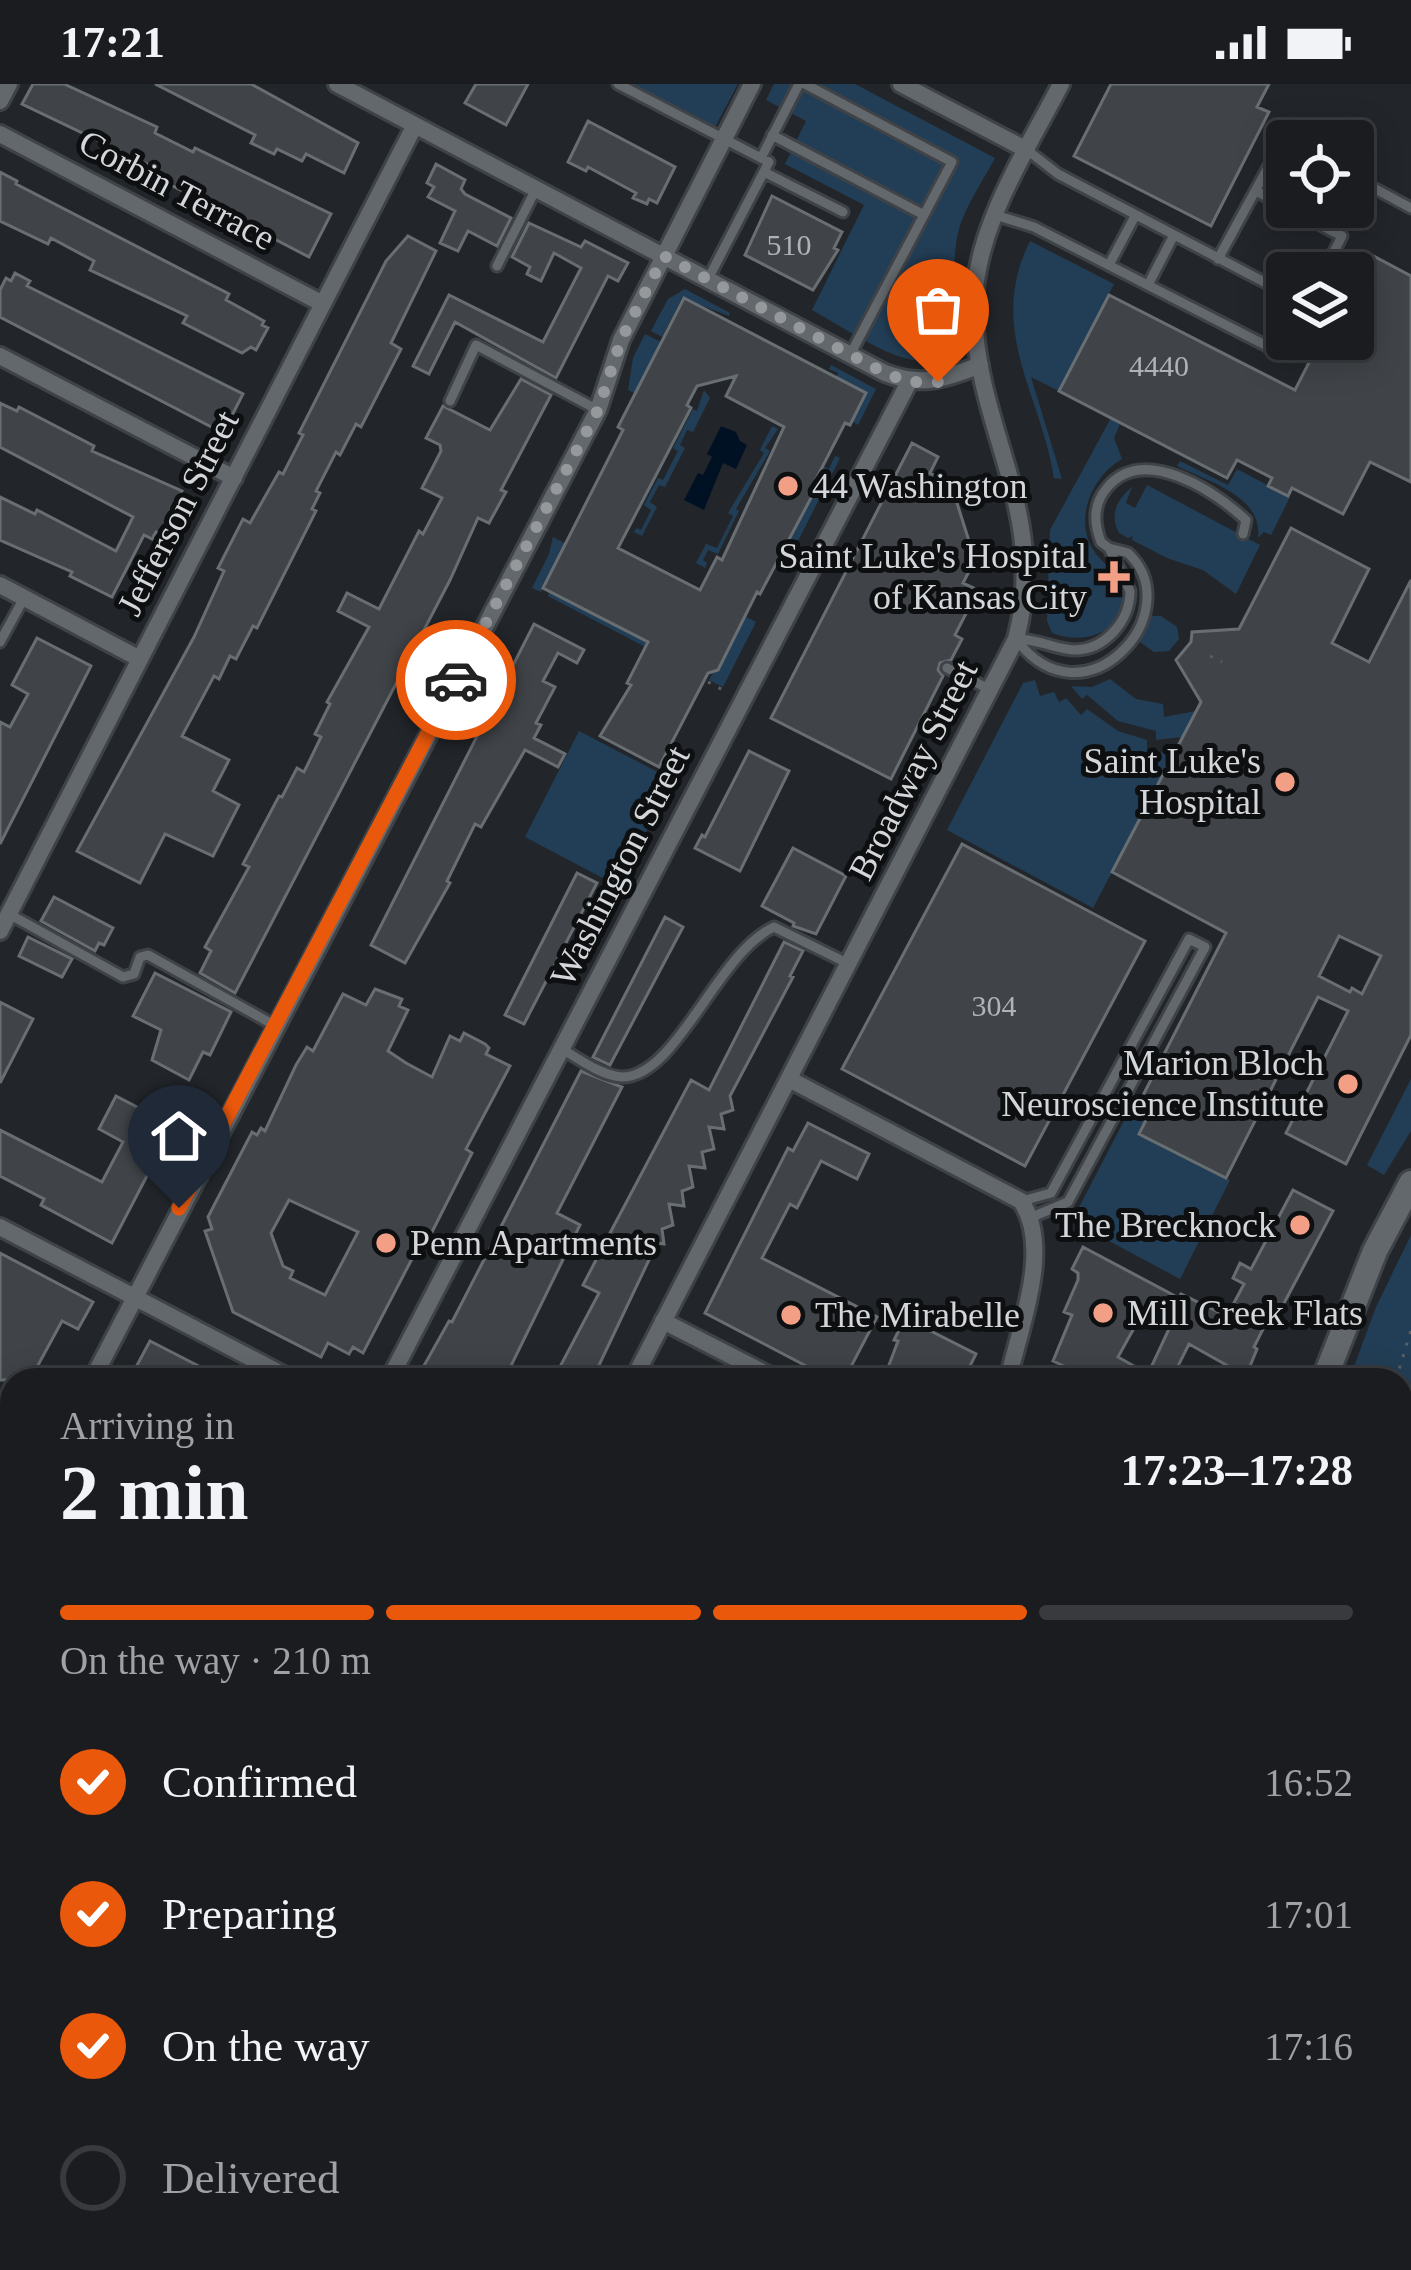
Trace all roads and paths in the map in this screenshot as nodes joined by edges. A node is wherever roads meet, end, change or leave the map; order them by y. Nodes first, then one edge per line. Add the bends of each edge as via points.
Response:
1 (9, 84) edge
2 (618, 84) edge
3 (752, 84) edge
4 (802, 84) edge
5 (901, 84) edge
6 (1061, 84) edge
7 (347, 86) edge
8 (0, 101) edge
9 (415, 125) junction
10 (0, 134) edge
11 (772, 135) junction
12 (724, 138) junction
13 (1027, 150) junction
14 (760, 158) junction
15 (1266, 171) edge
16 (764, 172) junction
17 (1374, 188) edge
18 (536, 189) junction
19 (1256, 190) junction
20 (1411, 208) edge
21 (843, 212) dead end
22 (924, 215) junction
23 (995, 215) junction
24 (1135, 216) junction
25 (1336, 228) edge
26 (1334, 232) junction
27 (1174, 236) junction
28 (1334, 252) edge
29 (664, 256) junction
30 (1218, 259) junction
31 (497, 266) dead end
32 (1109, 266) junction
33 (708, 279) junction
34 (1266, 283) edge
35 (1148, 286) junction
36 (323, 304) junction
37 (1266, 345) edge
38 (850, 355) junction
39 (0, 356) edge
40 (980, 365) junction
41 (909, 382) junction
42 (450, 400) dead end
43 (598, 410) junction
44 (234, 478) junction
45 (1243, 534) dead end
46 (1109, 548) junction
47 (0, 585) edge
48 (24, 598) junction
49 (1016, 639) junction
50 (0, 642) edge
51 (1210, 656) dead end
52 (140, 659) junction
53 (1222, 662) dead end
54 (947, 668) dead end
55 (708, 682) dead end
56 (723, 690) dead end
57 (992, 690) junction
58 (4, 923) edge
59 (849, 964) junction
60 (1146, 1017) junction
61 (274, 1025) junction
62 (1163, 1026) junction
63 (562, 1049) junction
64 (789, 1079) junction
65 (1111, 1082) junction
66 (1127, 1092) junction
67 (1089, 1122) junction
68 (1106, 1131) junction
69 (1411, 1183) edge
70 (1026, 1209) junction
71 (0, 1227) edge
72 (134, 1297) junction
73 (663, 1321) junction
74 (1411, 1330) edge
75 (98, 1368) edge
76 (270, 1368) edge
77 (395, 1368) edge
78 (639, 1368) edge
79 (755, 1368) edge
80 (1011, 1368) edge
81 (1329, 1368) edge
82 (1400, 1368) edge

1 - 8 street
2 - 12 lane
3 - 12 street
4 - 11 lane
4 - 22 lane via 952,162
5 - 13 street
6 - 13 street
7 - 9 street
9 - 18 street
9 - 36 street, Jefferson Street
10 - 36 street, Corbin Terrace
11 - 14 lane
11 - 22 lane
12 - 14 lane
12 - 29 street
13 - 23 street, Broadway Street
13 - 24 lane
14 - 16 lane via 769,162
15 - 19 lane
16 - 21 lane
16 - 33 lane
17 - 20 lane
18 - 29 street
18 - 31 lane
19 - 26 lane
19 - 30 lane
22 - 38 lane
23 - 32 lane
23 - 40 street, Broadway Street via 974,312
24 - 27 lane
24 - 32 lane
25 - 26 lane
26 - 28 lane via 1342,236
27 - 30 lane
27 - 35 lane
29 - 33 street
29 - 43 street via 621,340
30 - 34 lane
32 - 35 lane
33 - 38 street
35 - 37 lane
36 - 44 street, Jefferson Street
38 - 41 street
39 - 44 street
40 - 41 street via 938,382
40 - 49 street, Broadway Street via 1023,526 1028,567
41 - 63 street, Washington Street
42 - 43 lane via 476,345
43 - 61 street
44 - 52 street, Jefferson Street
45 - 46 lane via 1246,520 1233,508 1173,475 1133,469 1104,490 1095,514
46 - 49 lane via 1130,591 1113,634 1076,650
46 - 49 lane via 1128,553 1147,579 1148,604 1121,653 1096,670 1064,673 1032,660
47 - 48 street
48 - 50 lane
48 - 52 street
49 - 57 street, Broadway Street
51 - 53 path
52 - 58 street, Jefferson Street
54 - 57 lane
55 - 56 path
57 - 59 street, Broadway Street
58 - 61 lane via 123,977 148,956
59 - 63 lane via 774,927 732,960 680,1040 649,1068 611,1075
59 - 64 street, Broadway Street
60 - 62 lane
60 - 62 lane via 1189,939 1205,947
60 - 65 lane
61 - 72 street
62 - 66 lane
63 - 77 street, Washington Street
64 - 70 street
64 - 73 street, Broadway Street
65 - 66 lane
65 - 67 lane
66 - 68 lane
67 - 68 lane
67 - 70 lane via 1051,1192
68 - 70 lane via 1068,1202
69 - 81 main road
70 - 80 street via 1033,1266
71 - 72 street
72 - 75 street
72 - 76 street
73 - 78 street, Broadway Street
73 - 79 street
74 - 82 path

